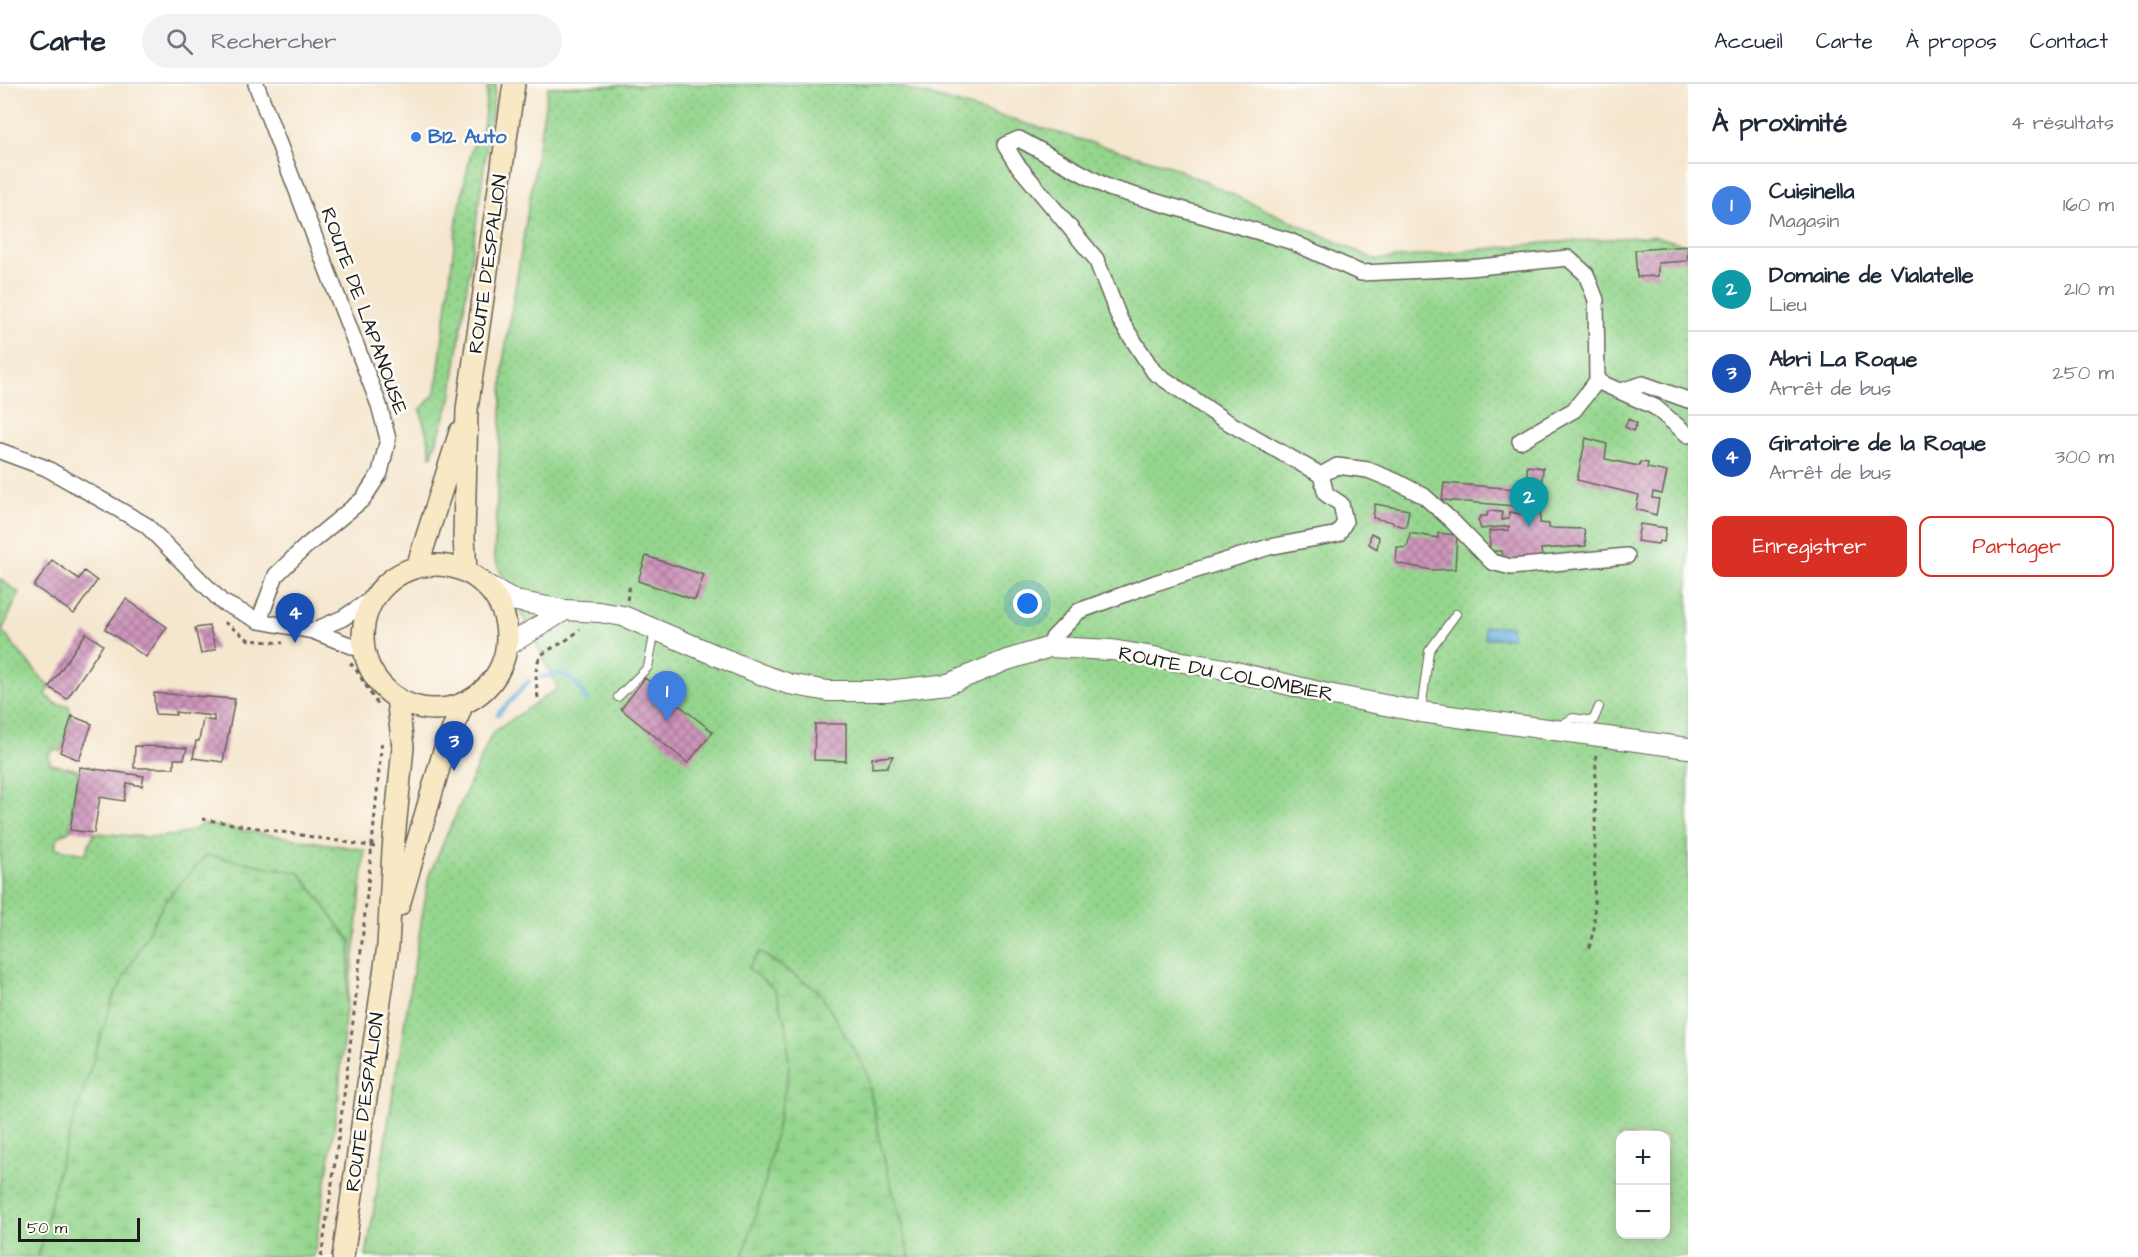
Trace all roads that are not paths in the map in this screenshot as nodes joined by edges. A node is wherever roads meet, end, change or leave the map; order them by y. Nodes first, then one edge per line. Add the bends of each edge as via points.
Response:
1 (256, 84) edge
2 (514, 84) edge
3 (1597, 381) junction
4 (1621, 391) junction
5 (1688, 400) edge
6 (467, 409) junction
7 (1688, 435) edge
8 (1520, 441) dead end
9 (0, 451) edge
10 (1321, 475) junction
11 (1627, 556) dead end
12 (417, 567) junction
13 (466, 572) junction
14 (485, 584) junction
15 (376, 596) junction
16 (565, 610) junction
17 (1456, 614) dead end
18 (259, 621) junction
19 (655, 629) junction
20 (313, 631) junction
21 (507, 646) junction
22 (1050, 647) junction
23 (356, 656) junction
24 (618, 697) dead end
25 (397, 698) junction
26 (463, 703) junction
27 (1599, 707) dead end
28 (1421, 712) junction
29 (1553, 730) junction
30 (1688, 748) edge
31 (388, 946) junction
32 (343, 1257) edge

1 - 18 street, ROUTE DE LAPANOUSE via 379,405 388,439 380,473 363,499 276,575
2 - 6 main road, ROUTE D'ESPALION
3 - 4 street
3 - 8 street via 1574,410
3 - 10 street via 1596,300 1586,274 1568,258 1361,273 1290,242 1109,188 1019,139 1005,145 1016,164 1096,259 1120,320 1154,372 1224,420
4 - 5 street via 1642,384
4 - 7 street via 1655,407
6 - 12 main road, ROUTE D'ESPALION
6 - 13 main road, ROUTE D'ESPALION
9 - 18 street via 46,468 146,525 222,602
10 - 11 street via 1337,466 1395,481 1424,496 1492,562 1511,567
10 - 22 street via 1326,494 1341,504 1345,522 1338,534 1269,547 1078,611 1053,638
12 - 13 main road via 442,565
12 - 15 main road via 393,578
13 - 14 main road
14 - 16 street, ROUTE DU COLOMBIER via 516,601
14 - 21 main road via 501,606
15 - 20 street via 343,618
15 - 23 main road
16 - 19 street, ROUTE DU COLOMBIER via 623,616
16 - 21 street
17 - 28 lane via 1428,651
18 - 20 street
19 - 22 street, ROUTE DU COLOMBIER via 760,674 828,691 886,691 948,684
19 - 24 lane via 648,667
20 - 23 street
21 - 26 main road via 493,681
22 - 28 street, ROUTE DU COLOMBIER via 1112,650 1219,668
23 - 25 main road via 369,665 376,678
25 - 26 main road via 423,707
25 - 31 main road, ROUTE D'ESPALION via 403,747 383,848
26 - 31 main road, ROUTE D'ESPALION via 442,753
27 - 29 lane via 1593,721 1573,718
28 - 29 street, ROUTE DU COLOMBIER
29 - 30 street, ROUTE DU COLOMBIER
31 - 32 main road, ROUTE D'ESPALION

